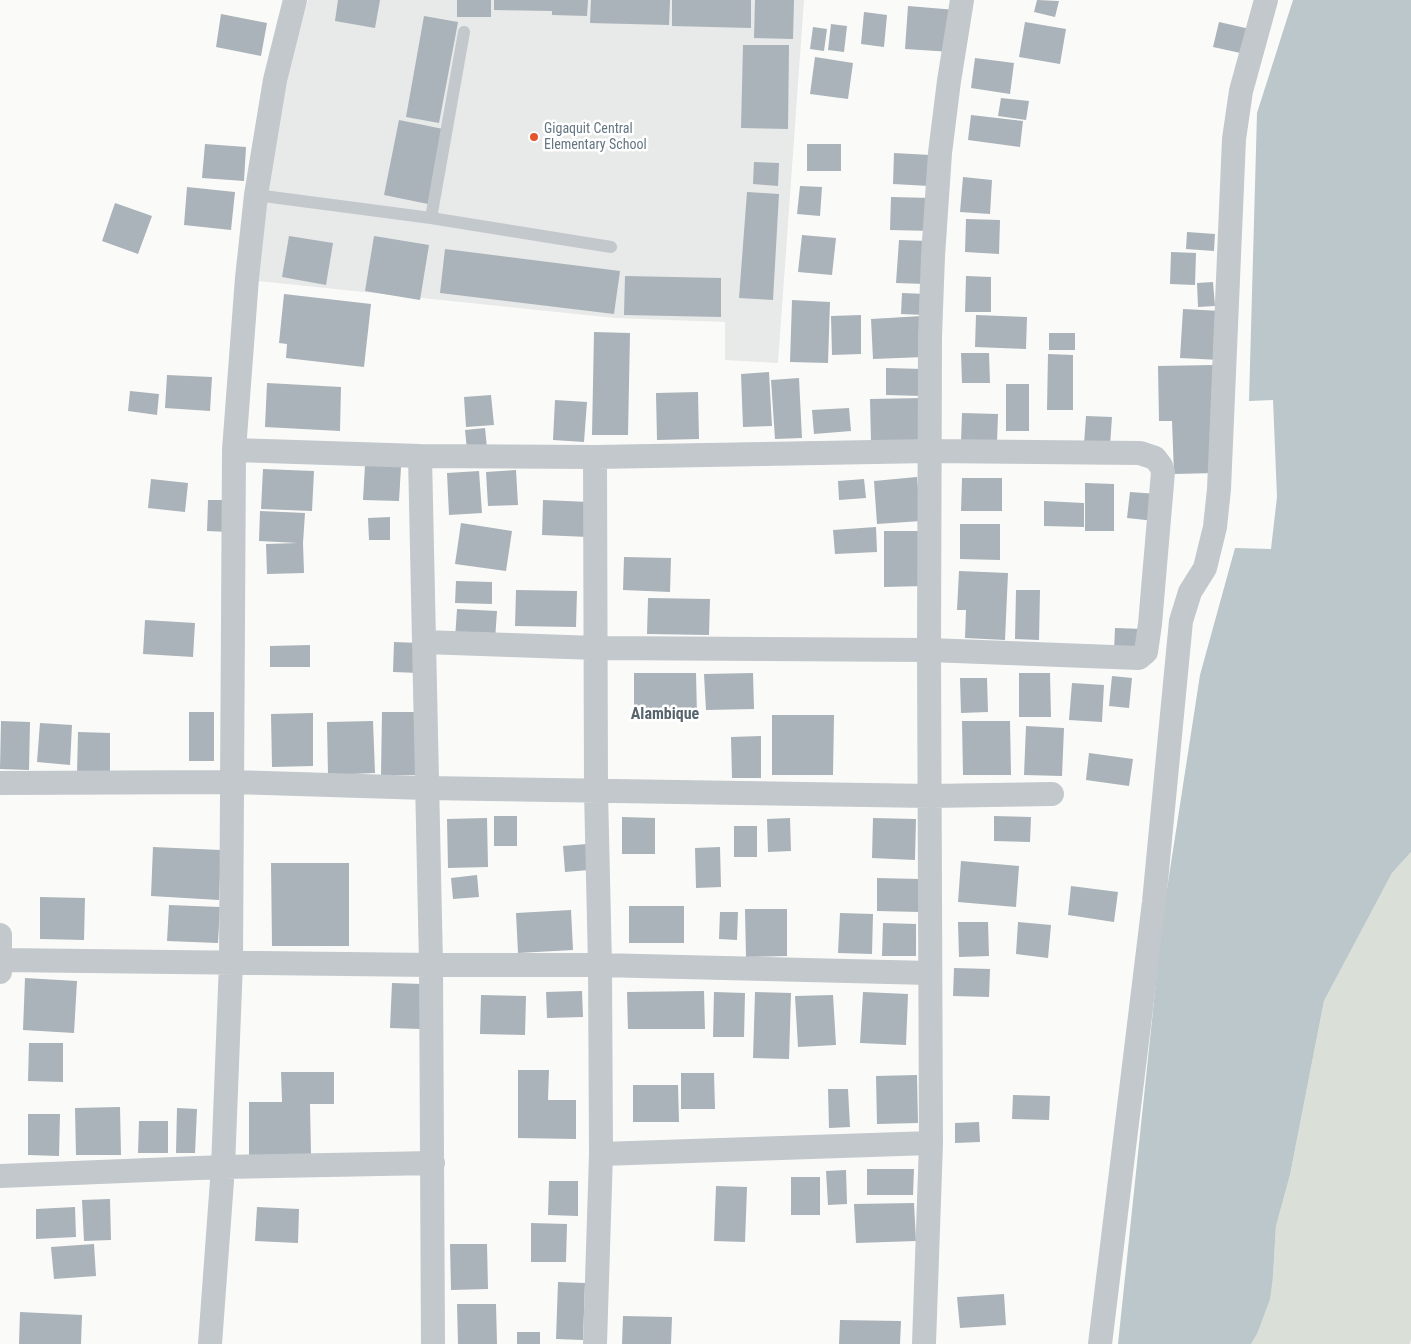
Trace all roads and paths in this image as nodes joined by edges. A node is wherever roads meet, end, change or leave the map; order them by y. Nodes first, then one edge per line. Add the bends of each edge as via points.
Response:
1 (295, 0) edge
2 (962, 0) edge
3 (1266, 0) edge
4 (464, 32) dead end
5 (256, 194) junction
6 (431, 218) junction
7 (611, 247) dead end
8 (234, 450) junction
9 (930, 451) junction
10 (420, 456) junction
11 (595, 458) junction
12 (424, 642) junction
13 (596, 648) junction
14 (929, 650) junction
15 (233, 782) junction
16 (0, 783) edge
17 (426, 788) junction
18 (596, 791) junction
19 (1052, 794) dead end
20 (930, 796) junction
21 (0, 934) edge
22 (0, 960) edge
23 (231, 962) junction
24 (431, 965) junction
25 (600, 965) junction
26 (0, 972) edge
27 (930, 972) junction
28 (931, 1143) junction
29 (601, 1154) junction
30 (433, 1163) junction
31 (223, 1167) junction
32 (0, 1176) edge
33 (210, 1344) edge
34 (433, 1344) edge
35 (595, 1344) edge
36 (924, 1344) edge
37 (1100, 1344) edge

1 - 5 street via 275,80
2 - 9 street via 939,163 930,336
3 - 37 street via 1241,91 1234,139 1215,527 1205,568 1190,592 1182,622 1154,902
4 - 6 lane
5 - 6 lane
5 - 8 street
6 - 7 lane
8 - 10 street
8 - 15 street
9 - 11 street
9 - 14 street
9 - 14 street via 1140,453 1155,458 1163,472 1150,624 1146,652 1142,656 1134,659
10 - 11 street
10 - 12 street
11 - 13 street
12 - 13 street
12 - 17 street
13 - 14 street
13 - 18 street
14 - 20 street
15 - 16 street
15 - 17 street
15 - 23 street
17 - 18 street
17 - 24 street
18 - 20 street
18 - 25 street
19 - 20 street
20 - 27 street
21 - 22 street
22 - 23 street
22 - 26 street
23 - 24 street
23 - 31 street
24 - 25 street
24 - 30 street
25 - 27 street
25 - 29 street
27 - 28 street
28 - 29 street
28 - 36 street
29 - 35 street
30 - 31 street
30 - 34 street
31 - 32 street
31 - 33 street

